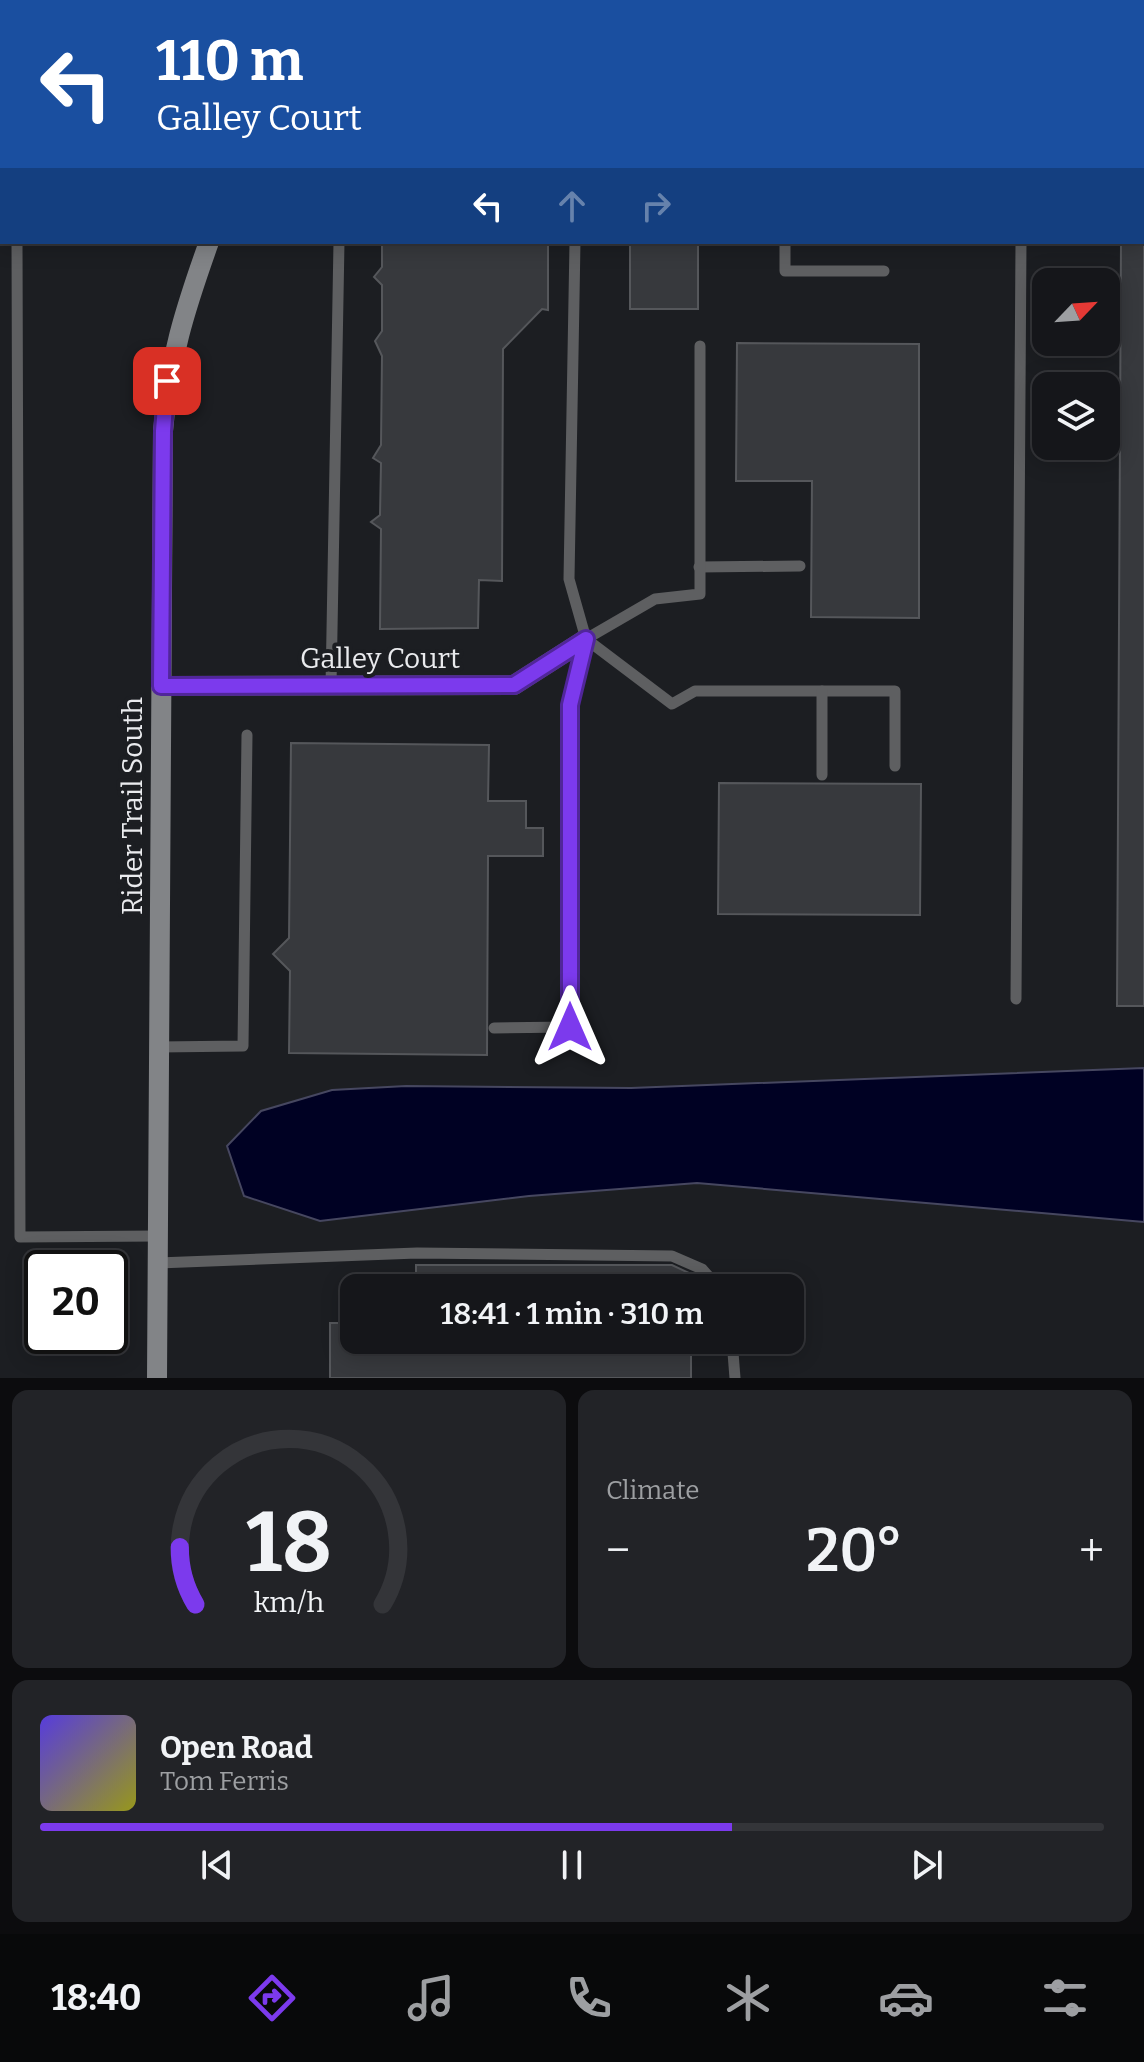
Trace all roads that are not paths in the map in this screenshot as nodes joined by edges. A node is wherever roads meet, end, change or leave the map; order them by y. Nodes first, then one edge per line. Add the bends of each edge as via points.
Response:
1 (17, 244) edge
2 (208, 244) edge
3 (339, 244) edge
4 (575, 244) edge
5 (785, 244) edge
6 (1021, 244) edge
7 (884, 271) dead end
8 (700, 346) dead end
9 (800, 566) dead end
10 (699, 567) junction
11 (586, 639) junction
12 (161, 686) junction
13 (331, 686) junction
14 (822, 691) junction
15 (247, 735) dead end
16 (895, 766) dead end
17 (822, 775) dead end
18 (1016, 999) dead end
19 (494, 1028) dead end
20 (159, 1047) junction
21 (158, 1236) junction
22 (158, 1263) junction
23 (706, 1274) edge
24 (733, 1354) edge
25 (157, 1378) edge
26 (735, 1378) edge

1 - 21 lane via 20,1237
2 - 12 street, Rider Trail South via 180,323 167,381
3 - 13 lane
4 - 11 lane via 569,579
5 - 7 lane via 785,271
6 - 18 lane
8 - 10 lane
9 - 10 lane
10 - 11 lane via 700,594 655,599
11 - 13 street, Galley Court via 514,685
11 - 14 lane via 672,704 695,691
11 - 19 lane via 570,705 570,1027
12 - 13 street, Galley Court
12 - 20 street, Rider Trail South
14 - 16 lane via 895,691
14 - 17 lane
15 - 20 lane via 243,1046
20 - 21 street, Rider Trail South
21 - 22 street, Rider Trail South
22 - 23 lane via 417,1253 672,1256
22 - 25 street, Rider Trail South
24 - 26 lane

